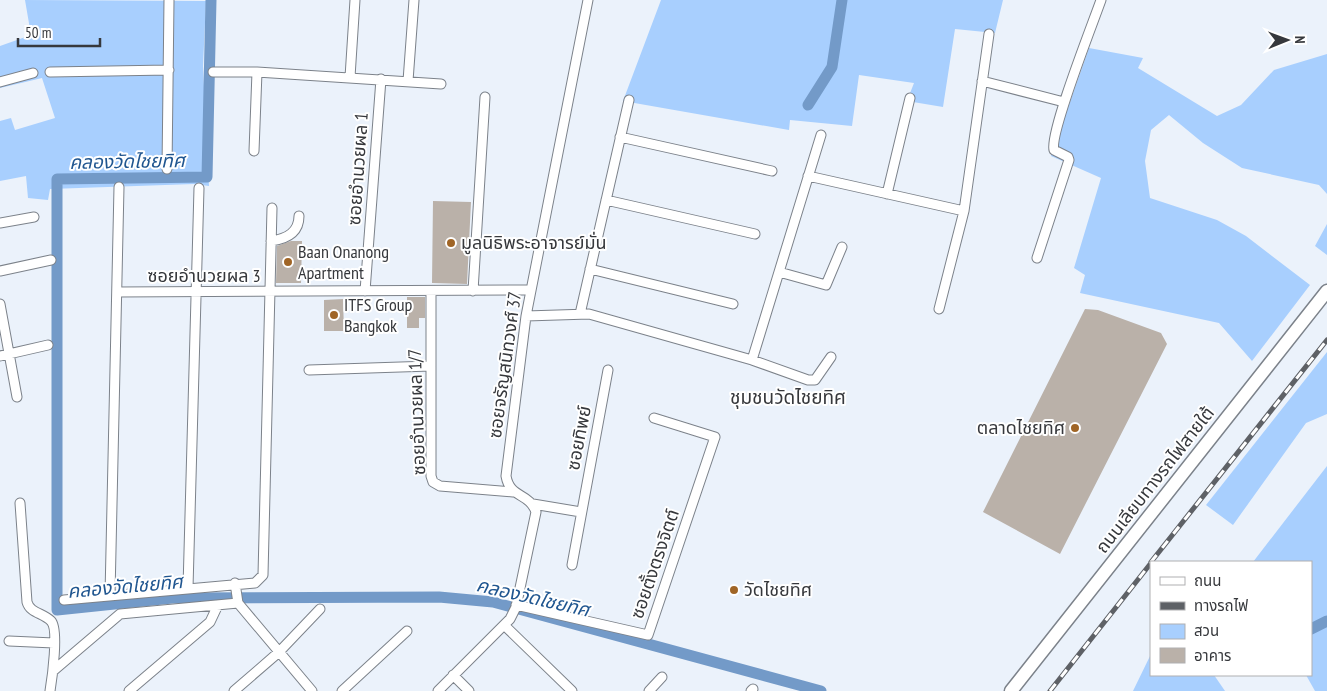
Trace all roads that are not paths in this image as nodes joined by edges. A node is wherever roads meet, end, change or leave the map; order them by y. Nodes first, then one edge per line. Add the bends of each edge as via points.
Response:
1 (169, 0) edge
2 (355, 0) edge
3 (414, 0) edge
4 (588, 0) edge
5 (1101, 0) edge
6 (989, 34) dead end
7 (169, 70) junction
8 (50, 72) dead end
9 (213, 72) dead end
10 (257, 72) junction
11 (33, 73) dead end
12 (350, 77) junction
13 (381, 79) junction
14 (982, 80) junction
15 (408, 81) junction
16 (0, 82) edge
17 (441, 84) dead end
18 (485, 97) dead end
19 (910, 98) dead end
20 (629, 100) dead end
21 (1064, 102) junction
22 (821, 135) dead end
23 (620, 137) junction
24 (254, 151) dead end
25 (167, 169) dead end
26 (772, 172) dead end
27 (808, 176) junction
28 (119, 187) dead end
29 (199, 188) dead end
30 (887, 194) junction
31 (606, 200) junction
32 (272, 208) dead end
33 (964, 211) junction
34 (299, 216) dead end
35 (34, 217) dead end
36 (0, 223) edge
37 (755, 234) dead end
38 (270, 241) junction
39 (842, 247) dead end
40 (1038, 258) dead end
41 (51, 260) dead end
42 (590, 269) junction
43 (0, 271) edge
44 (779, 272) junction
45 (531, 290) junction
46 (365, 291) junction
47 (431, 291) junction
48 (473, 291) junction
49 (1327, 291) edge
50 (117, 292) junction
51 (196, 292) junction
52 (269, 292) junction
53 (0, 304) edge
54 (733, 304) dead end
55 (939, 310) dead end
56 (580, 314) junction
57 (526, 316) junction
58 (48, 346) dead end
59 (5, 355) edge
60 (831, 357) dead end
61 (752, 360) junction
62 (431, 366) junction
63 (309, 370) dead end
64 (608, 370) dead end
65 (18, 397) dead end
66 (654, 418) dead end
67 (513, 492) junction
68 (20, 503) dead end
69 (533, 504) junction
70 (582, 512) junction
71 (572, 565) dead end
72 (235, 583) junction
73 (188, 588) junction
74 (110, 596) junction
75 (64, 600) dead end
76 (237, 600) junction
77 (218, 605) junction
78 (516, 606) junction
79 (320, 609) dead end
80 (507, 622) junction
81 (407, 631) dead end
82 (9, 641) dead end
83 (54, 643) junction
84 (279, 652) junction
85 (53, 671) junction
86 (454, 676) junction
87 (662, 677) dead end
88 (50, 691) edge
89 (129, 691) edge
90 (234, 691) edge
91 (312, 691) edge
92 (342, 691) edge
93 (438, 691) edge
94 (469, 691) edge
95 (572, 691) edge
96 (649, 691) edge
97 (1011, 691) edge

1 - 7 street
2 - 12 street
3 - 15 street
4 - 45 street, ซอยจรัญสนิทวงศ์ 37
5 - 21 street
6 - 14 street
7 - 8 street
7 - 25 street
9 - 10 street
10 - 12 street
10 - 24 street
11 - 16 street
12 - 13 street
13 - 15 street
13 - 46 street, ซอยอำนวยผล 1
14 - 21 street
14 - 33 street
15 - 17 street
18 - 48 street
19 - 30 street
20 - 23 street
21 - 40 street via 1052,147 1069,160
22 - 27 street
23 - 26 street
23 - 31 street
27 - 30 street
27 - 44 street
28 - 50 street
29 - 51 street
30 - 33 street
31 - 37 street
31 - 42 street
32 - 38 street
33 - 55 street
34 - 38 street via 294,232 282,240
35 - 36 street
38 - 52 street
39 - 44 street via 826,285
41 - 43 street
42 - 54 street
42 - 56 street
44 - 61 street
45 - 48 street, ซอยอำนวยผล 3
45 - 57 street, ซอยจรัญสนิทวงศ์ 37
46 - 47 street, ซอยอำนวยผล 3
46 - 52 street, ซอยอำนวยผล 3
47 - 48 street, ซอยอำนวยผล 3
47 - 62 street, ซอยอำนวยผล 1/7
49 - 97 main road, ถนนเลียบทางรถไฟสายใต้
50 - 51 street, ซอยอำนวยผล 3
50 - 74 street
51 - 52 street, ซอยอำนวยผล 3
51 - 73 street
52 - 72 street via 263,575 255,583
53 - 59 street
56 - 57 street
56 - 61 street
57 - 67 street, ซอยจรัญสนิทวงศ์ 37 via 506,476
58 - 59 street
59 - 65 street
60 - 61 street via 815,380
62 - 63 street
62 - 67 street, ซอยอำนวยผล 1/7 via 433,482 440,486
64 - 70 street, ซอยทิพย์
66 - 78 street, ซอยตั้งตรงจิตต์ via 715,437 648,635
67 - 69 street
68 - 83 street via 27,602 30,609 53,623
69 - 70 street
69 - 78 street via 536,512
70 - 71 street, ซอยทิพย์
72 - 73 street
72 - 76 street
73 - 74 street
74 - 75 street
76 - 77 street
76 - 84 street
77 - 85 street via 120,614
77 - 89 street via 210,622
78 - 80 street
79 - 84 street
80 - 86 street
80 - 95 street
81 - 92 street
82 - 83 street
83 - 85 street
84 - 90 street
84 - 91 street
85 - 88 street
86 - 93 street
86 - 94 street
87 - 96 street

